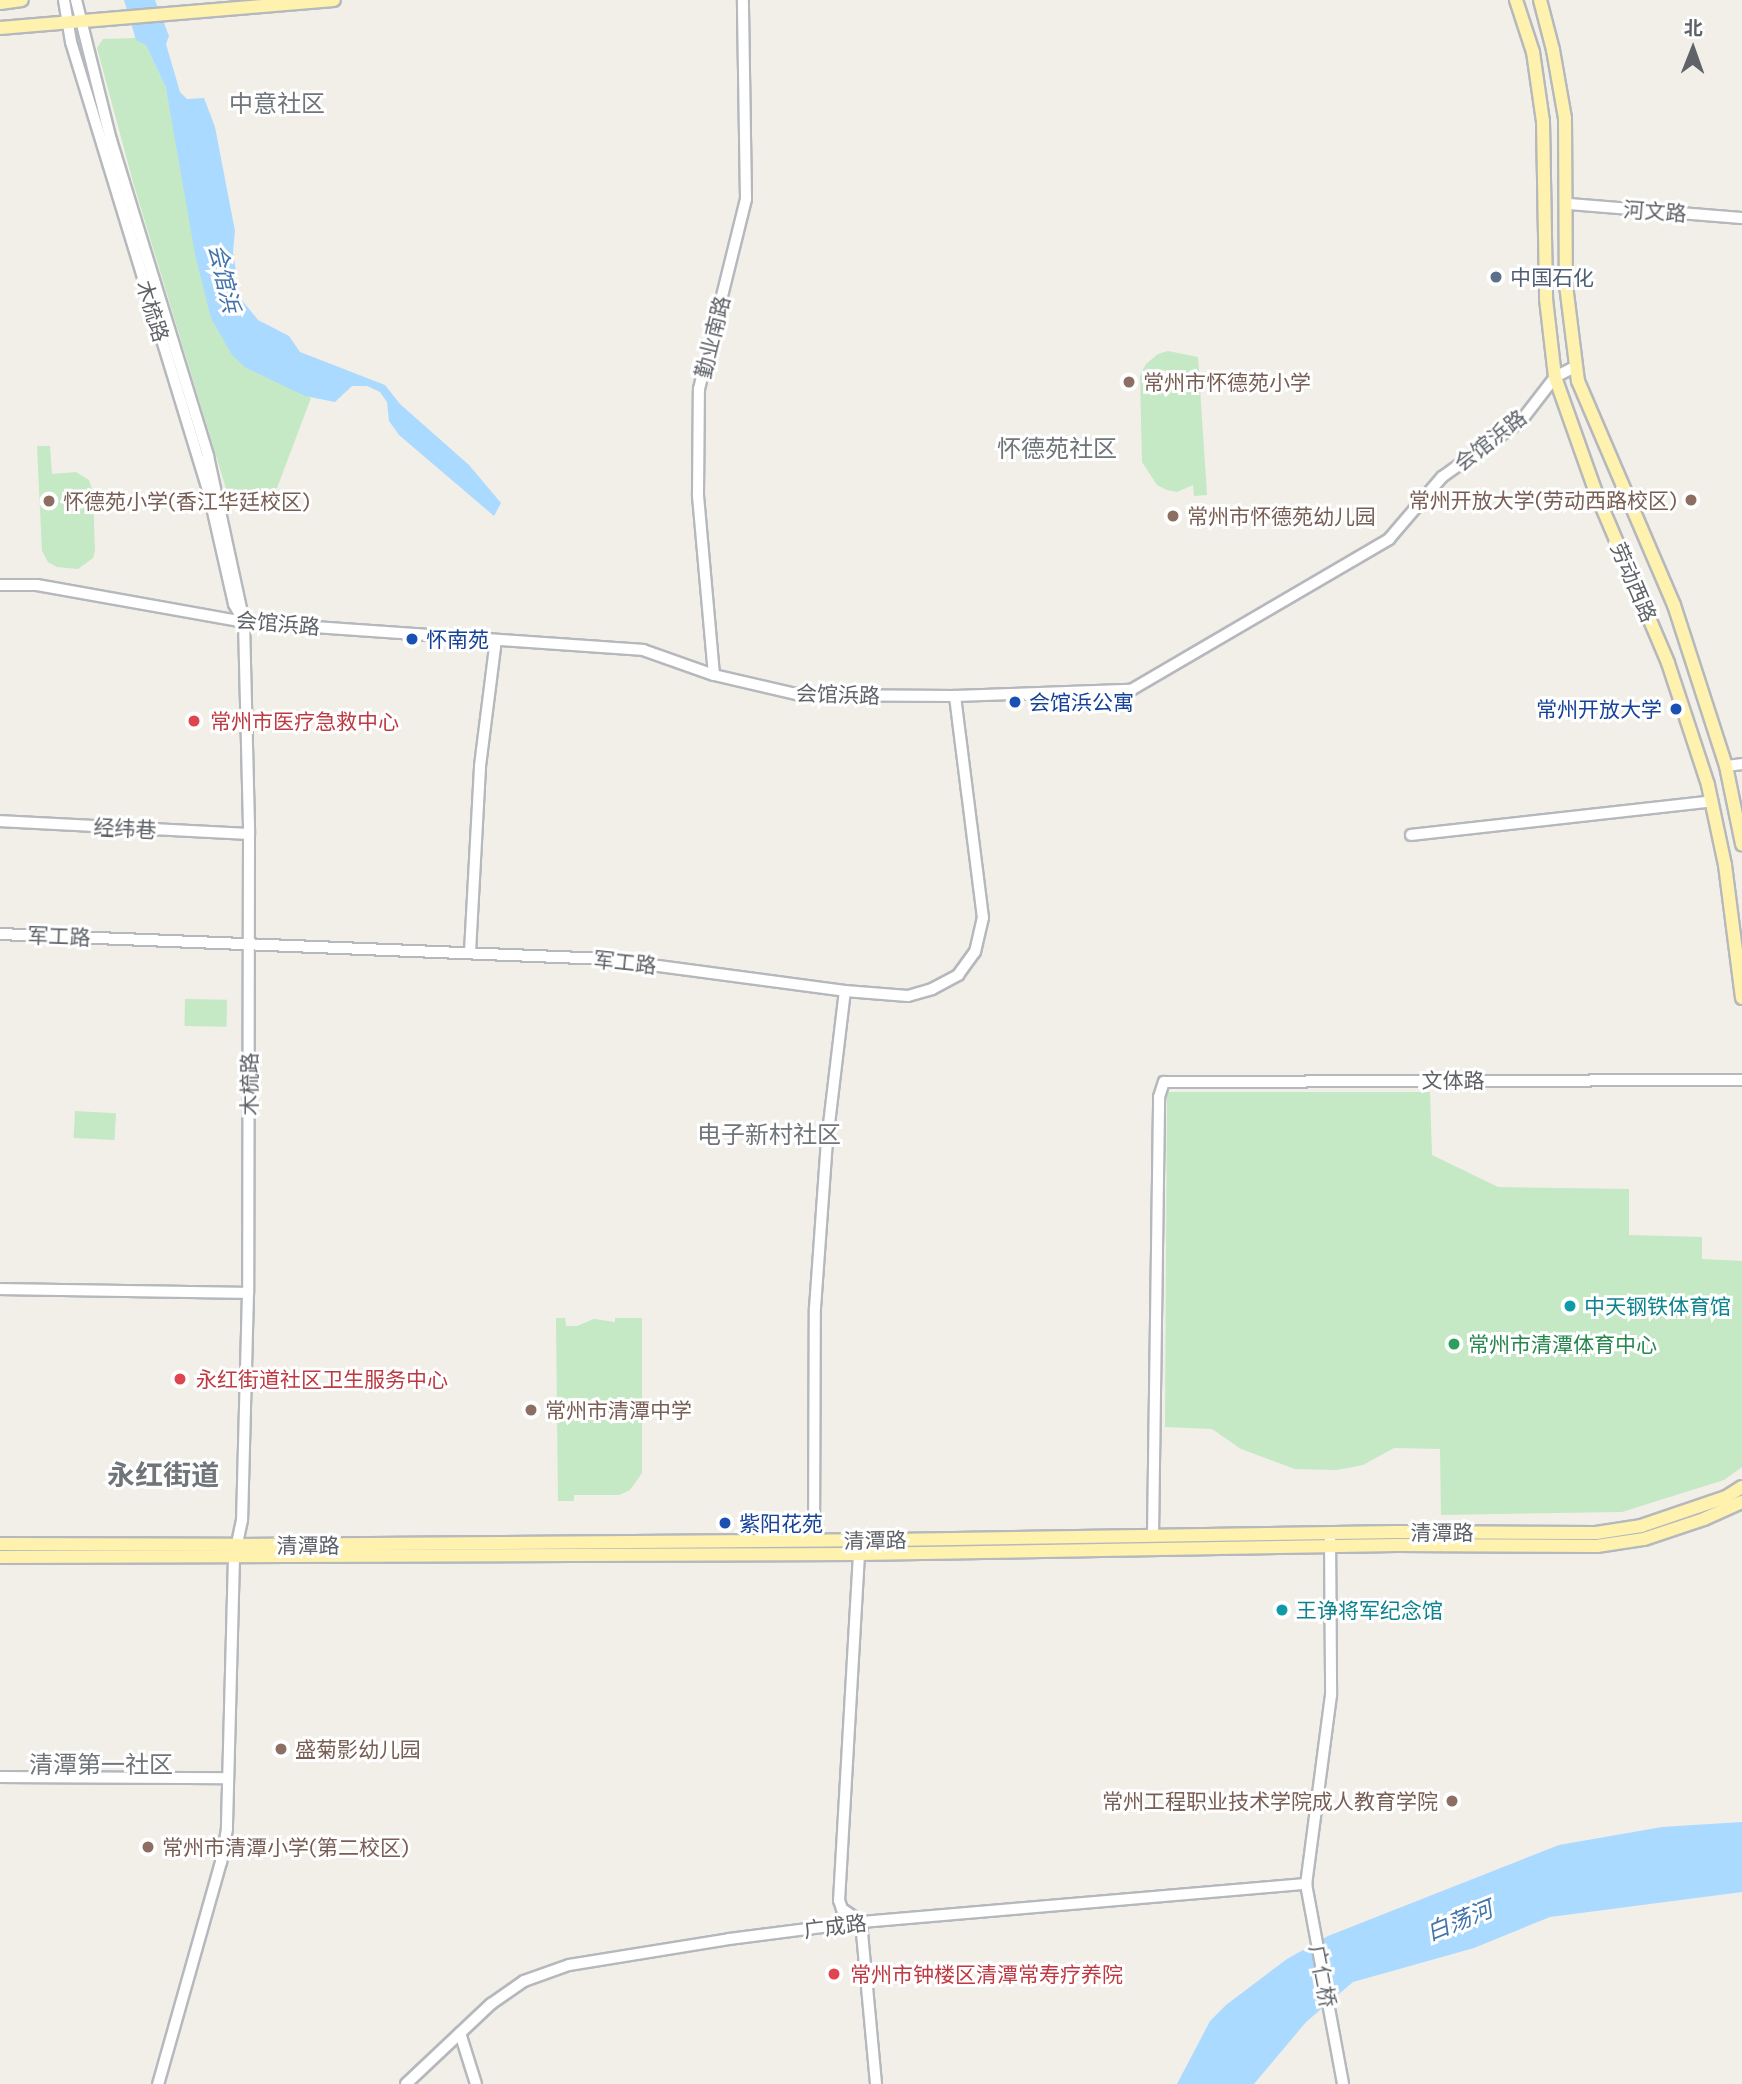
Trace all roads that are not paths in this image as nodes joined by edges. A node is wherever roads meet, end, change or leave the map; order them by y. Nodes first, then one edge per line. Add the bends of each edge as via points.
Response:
1 (22, 0) edge
2 (64, 0) edge
3 (76, 0) edge
4 (334, 0) edge
5 (743, 0) edge
6 (1516, 0) edge
7 (1540, 0) edge
8 (0, 3) edge
9 (74, 19) junction
10 (0, 28) edge
11 (1568, 204) junction
12 (1742, 218) edge
13 (1575, 367) junction
14 (1555, 377) junction
15 (0, 585) edge
16 (244, 622) junction
17 (496, 640) junction
18 (714, 675) junction
19 (955, 696) junction
20 (1742, 764) edge
21 (1726, 766) junction
22 (1712, 802) junction
23 (0, 821) edge
24 (249, 834) junction
25 (1411, 835) dead end
26 (1742, 844) edge
27 (0, 934) edge
28 (249, 942) junction
29 (470, 952) junction
30 (845, 991) junction
31 (1742, 998) edge
32 (1742, 1080) edge
33 (0, 1289) edge
34 (248, 1293) junction
35 (1742, 1487) edge
36 (1742, 1502) edge
37 (1153, 1536) junction
38 (1330, 1540) junction
39 (814, 1541) junction
40 (0, 1544) edge
41 (235, 1551) junction
42 (859, 1554) junction
43 (0, 1557) edge
44 (0, 1777) edge
45 (228, 1778) junction
46 (1306, 1884) junction
47 (861, 1922) junction
48 (460, 2033) junction
49 (158, 2084) edge
50 (406, 2084) edge
51 (476, 2084) edge
52 (876, 2084) edge
53 (1343, 2084) edge

1 - 8 main road
2 - 9 street, 木梳路
3 - 9 street, 木梳路
4 - 9 main road
5 - 18 street, 勤业南路 via 746,199 699,389 698,494
6 - 14 main road, 劳动西路 via 1533,52 1543,121 1546,299
7 - 11 main road, 劳动西路 via 1565,118
9 - 10 main road
9 - 16 street, 木梳路 via 209,494 234,604
11 - 12 street, 河文路
11 - 13 main road, 劳动西路 via 1566,285
13 - 14 street, 会馆浜路
13 - 21 main road, 劳动西路 via 1674,606
14 - 19 street, 会馆浜路 via 1521,421 1442,477 1389,539 1130,690
14 - 22 main road, 劳动西路 via 1578,446 1668,663
15 - 16 street, 会馆浜路 via 37,585
16 - 17 street, 会馆浜路
16 - 24 street, 木梳路
17 - 18 street, 会馆浜路 via 643,650
17 - 29 street via 481,766
18 - 19 street, 会馆浜路 via 800,695
19 - 30 street, 军工路 via 983,918 975,952 958,975 932,989 908,996
20 - 21 street
21 - 26 main road, 劳动西路
22 - 25 street
22 - 31 main road, 劳动西路
23 - 24 street, 经纬巷
24 - 28 street, 木梳路
27 - 28 street, 军工路
28 - 29 street, 军工路
28 - 34 street, 木梳路
29 - 30 street, 军工路 via 606,959
30 - 39 street via 827,1141 815,1308
32 - 37 street, 文体路 via 1164,1082 1159,1097
33 - 34 street
34 - 41 street, 木梳路 via 242,1520
35 - 38 main road, 清潭路 via 1641,1527 1596,1533
36 - 38 main road, 清潭路 via 1644,1539 1597,1546
37 - 38 main road, 清潭路
37 - 39 main road, 清潭路
38 - 42 main road, 清潭路
38 - 46 street, 广仁桥 via 1331,1695
39 - 41 main road, 清潭路
40 - 41 main road, 清潭路
41 - 42 main road, 清潭路
41 - 43 main road, 清潭路
41 - 45 street, 木梳路
42 - 47 street via 839,1900 842,1909
44 - 45 street
45 - 49 street, 木梳路 via 221,1862
46 - 47 street, 广成路
46 - 53 street, 广仁桥
47 - 48 street, 广成路 via 569,1965 524,1982
47 - 52 street
48 - 50 street, 广成路
48 - 51 street

